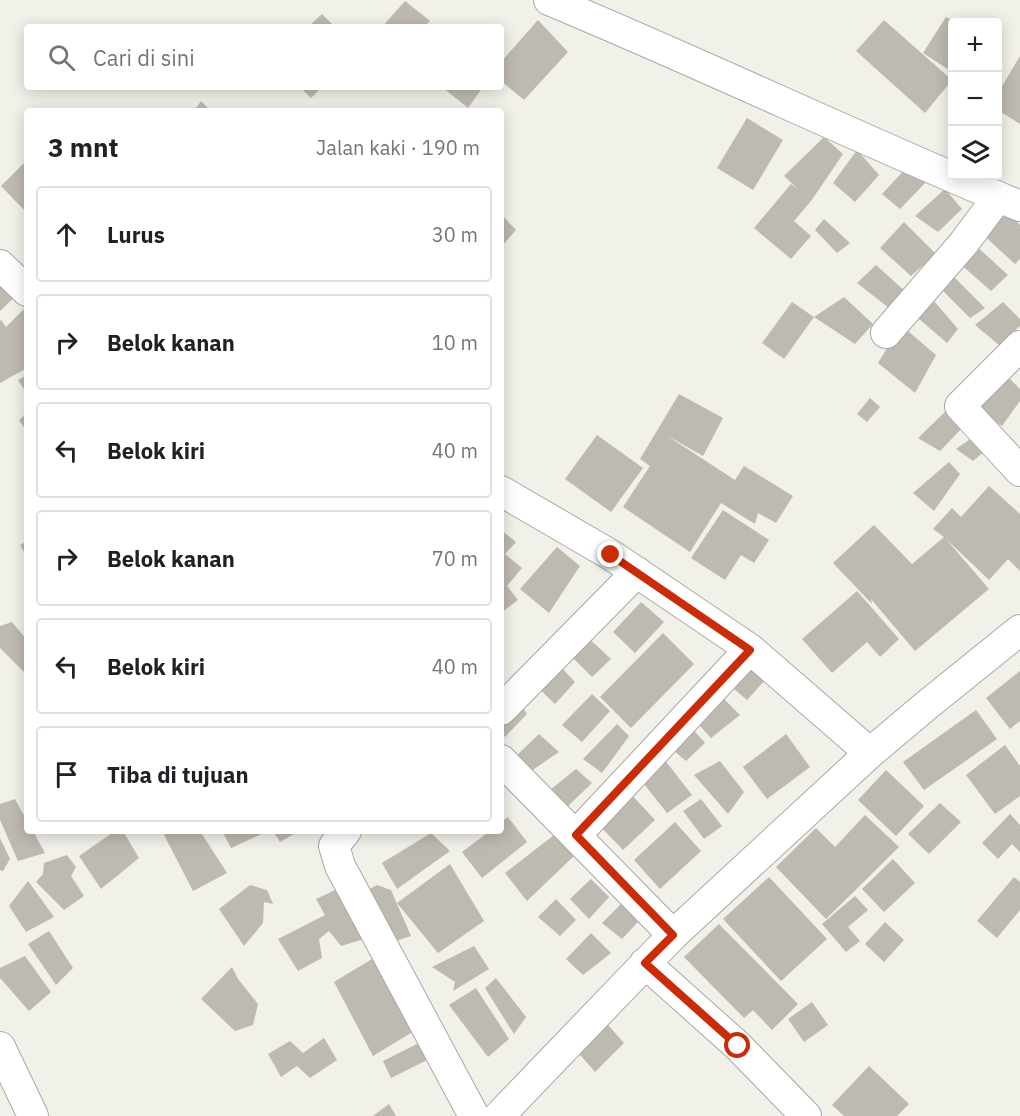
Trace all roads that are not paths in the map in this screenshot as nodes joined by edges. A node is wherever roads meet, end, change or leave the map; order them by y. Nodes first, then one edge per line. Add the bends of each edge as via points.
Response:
1 (549, 0) edge
2 (1009, 202) edge
3 (0, 265) edge
4 (24, 288) edge
5 (886, 333) dead end
6 (1020, 346) edge
7 (1020, 471) edge
8 (504, 493) edge
9 (637, 572) junction
10 (1020, 630) edge
11 (750, 650) junction
12 (504, 707) edge
13 (870, 753) junction
14 (504, 763) edge
15 (344, 834) edge
16 (576, 835) junction
17 (673, 935) junction
18 (645, 963) junction
19 (0, 1047) edge
20 (33, 1116) edge
21 (474, 1116) edge
22 (499, 1116) edge
23 (806, 1116) edge

1 - 2 street
2 - 5 street via 963,244
3 - 4 street
6 - 7 street via 960,406
8 - 9 street
9 - 11 street
9 - 12 street
10 - 13 street
11 - 13 street
11 - 16 street
13 - 17 street
14 - 16 street
15 - 21 street via 334,846 340,866
16 - 17 street
17 - 18 street
18 - 22 street
18 - 23 street via 738,1046
19 - 20 street

